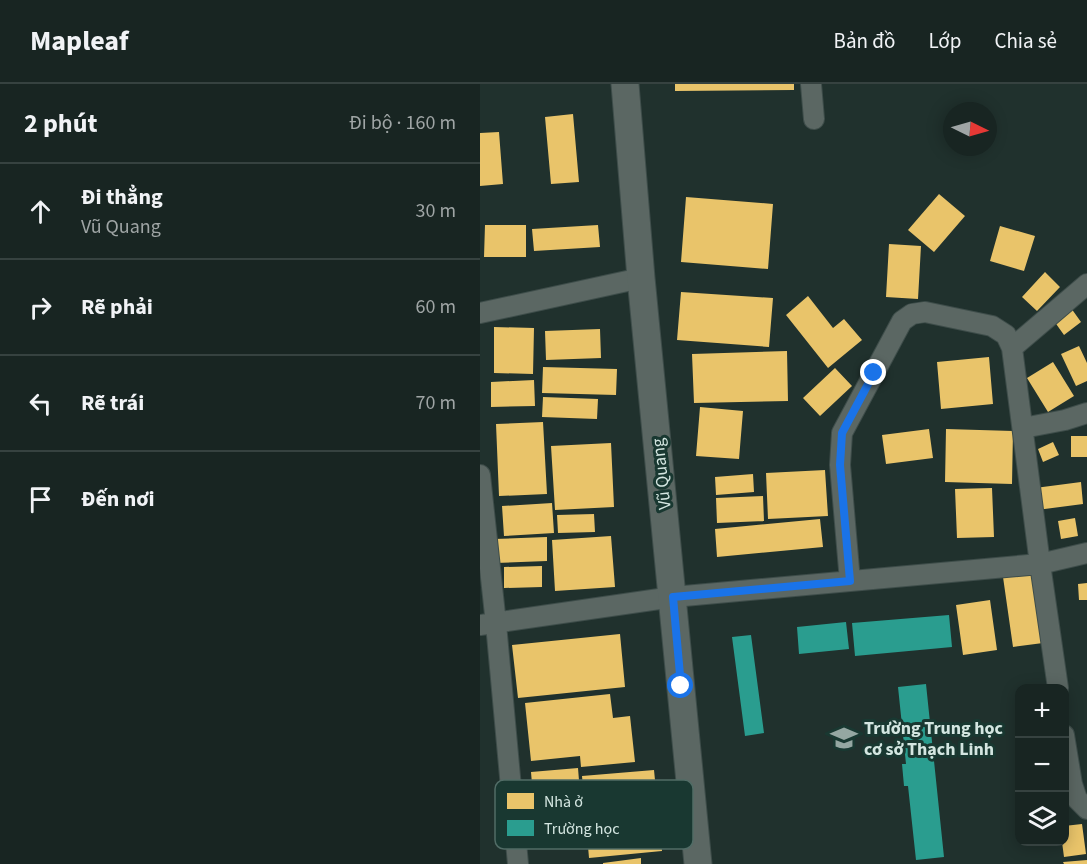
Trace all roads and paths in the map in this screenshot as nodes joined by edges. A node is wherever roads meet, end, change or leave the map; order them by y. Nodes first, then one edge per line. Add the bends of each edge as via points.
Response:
1 (625, 84) edge
2 (811, 84) edge
3 (814, 119) dead end
4 (641, 278) junction
5 (1087, 284) edge
6 (480, 313) edge
7 (1012, 348) junction
8 (1087, 413) edge
9 (1023, 428) junction
10 (480, 475) edge
11 (1087, 553) edge
12 (1040, 564) junction
13 (850, 581) junction
14 (673, 597) junction
15 (488, 624) edge
16 (1057, 684) edge
17 (1065, 738) edge
18 (508, 780) edge
19 (690, 780) edge
20 (1087, 809) edge
21 (693, 811) edge
22 (516, 849) edge
23 (518, 864) edge
24 (698, 864) edge

1 - 4 main road, Vũ Quang
2 - 3 street
4 - 6 street
4 - 14 main road, Vũ Quang
5 - 7 street
7 - 9 street
7 - 13 street via 1006,335 992,326 925,312 902,321 842,433 840,465
8 - 9 street
9 - 12 street
10 - 15 street
11 - 12 street
12 - 13 street
12 - 16 street
13 - 14 street
14 - 15 street
14 - 19 main road, Vũ Quang
15 - 18 street
17 - 20 street via 1072,783 1077,799
21 - 24 main road, Vũ Quang
22 - 23 street

